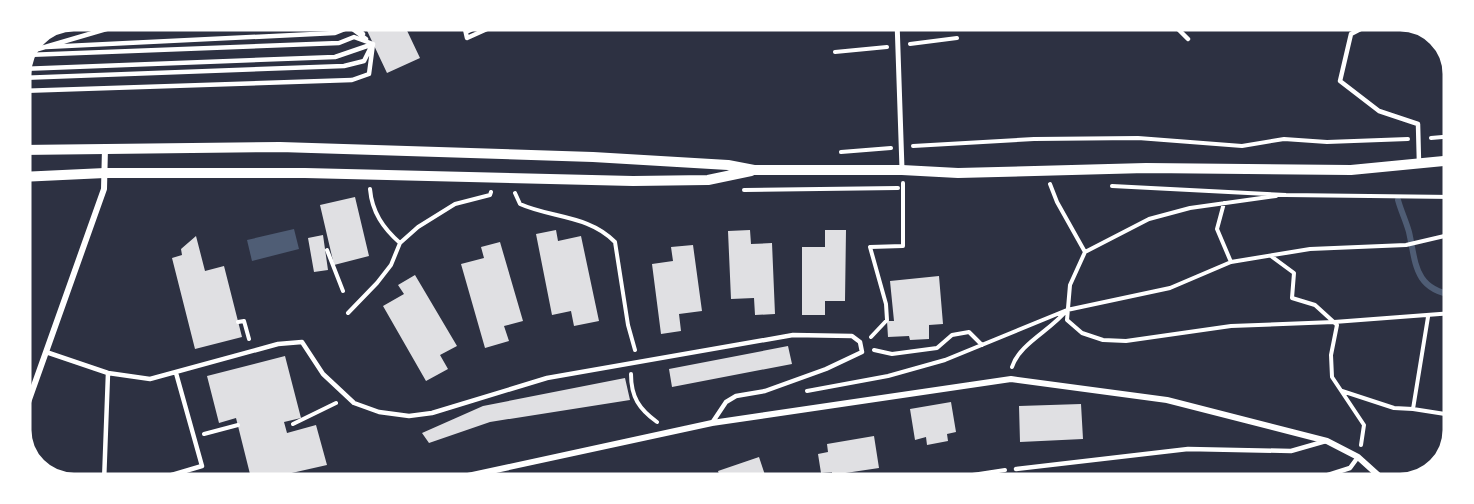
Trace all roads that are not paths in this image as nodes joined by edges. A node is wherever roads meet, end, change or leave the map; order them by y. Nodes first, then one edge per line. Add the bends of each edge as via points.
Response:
1 (94, 30) edge
2 (99, 30) edge
3 (342, 30) edge
4 (354, 30) edge
5 (360, 30) edge
6 (470, 30) edge
7 (485, 30) edge
8 (897, 30) edge
9 (1179, 30) edge
10 (1359, 30) edge
11 (90, 32) junction
12 (466, 32) joint
13 (1188, 39) dead end
14 (373, 44) junction
15 (46, 47) junction
16 (37, 50) edge
17 (35, 53) edge
18 (31, 69) edge
19 (30, 78) edge
20 (30, 91) edge
21 (105, 147) junction
22 (30, 150) edge
23 (1444, 161) edge
24 (1419, 163) junction
25 (754, 170) junction
26 (902, 170) junction
27 (105, 173) junction
28 (30, 177) edge
29 (45, 352) junction
30 (108, 373) junction
31 (176, 373) junction
32 (30, 396) edge
33 (712, 423) junction
34 (1327, 441) junction
35 (1358, 457) junction
36 (1016, 469) road end
37 (104, 474) edge
38 (175, 474) edge
39 (481, 474) edge
40 (1331, 474) edge
41 (1377, 474) edge

1 - 11 lane
2 - 11 lane
3 - 15 lane
4 - 14 lane
5 - 14 lane
6 - 12 lane
7 - 12 lane via 467,38
8 - 26 street
9 - 13 lane
10 - 24 lane via 1351,34 1340,81 1379,111 1418,124
11 - 15 lane
14 - 17 lane via 354,37 339,43
14 - 18 lane via 335,57
14 - 19 lane via 364,61 344,66
14 - 20 lane via 369,74 352,80
15 - 16 lane
21 - 22 street
21 - 25 street via 280,147 581,157 728,165
21 - 27 street
23 - 24 street
24 - 26 street via 1351,170
25 - 26 street
25 - 27 street via 708,180 644,181
27 - 28 street
27 - 29 street via 104,189
29 - 30 lane
29 - 32 street
30 - 31 lane via 150,379
30 - 37 lane
31 - 33 lane via 252,351 302,342 323,374 348,399 379,412 409,416 432,413 547,378 793,335 852,336 860,342 862,347 857,356 765,391 736,396 726,402
31 - 38 lane via 202,466
33 - 34 street via 1011,379 1167,400
33 - 39 street
34 - 35 street
34 - 36 lane via 1291,451 1188,449
35 - 40 lane via 1350,468
35 - 41 street

